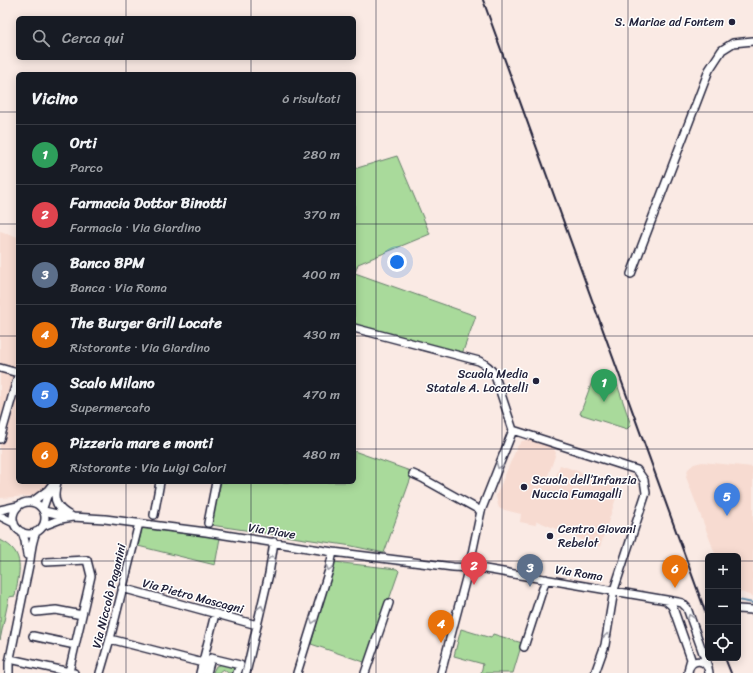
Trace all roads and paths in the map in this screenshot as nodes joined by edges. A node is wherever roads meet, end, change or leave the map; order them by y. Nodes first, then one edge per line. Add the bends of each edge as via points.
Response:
1 (753, 42) edge
2 (631, 274) dead end
3 (356, 329) edge
4 (0, 368) edge
5 (16, 372) edge
6 (16, 383) edge
7 (513, 430) junction
8 (0, 439) edge
9 (413, 474) dead end
10 (53, 484) edge
11 (54, 484) edge
12 (55, 484) edge
13 (160, 484) edge
14 (216, 484) edge
15 (32, 502) junction
16 (18, 506) junction
17 (0, 510) edge
18 (43, 510) junction
19 (481, 511) junction
20 (154, 515) dead end
21 (0, 516) edge
22 (70, 516) junction
23 (14, 522) junction
24 (139, 523) junction
25 (208, 523) dead end
26 (43, 526) junction
27 (22, 532) junction
28 (36, 532) junction
29 (274, 542) junction
30 (333, 552) junction
31 (46, 562) dead end
32 (468, 568) junction
33 (546, 579) junction
34 (26, 581) junction
35 (122, 588) junction
36 (614, 590) junction
37 (664, 599) junction
38 (389, 603) dead end
39 (741, 609) edge
40 (753, 610) edge
41 (36, 612) dead end
42 (216, 614) junction
43 (82, 615) junction
44 (257, 625) junction
45 (33, 636) dead end
46 (110, 640) junction
47 (75, 646) junction
48 (524, 646) dead end
49 (10, 659) junction
50 (206, 659) junction
51 (689, 669) edge
52 (708, 670) edge
53 (71, 672) edge
54 (9, 673) edge
55 (100, 673) edge
56 (200, 673) edge
57 (207, 673) edge
58 (237, 673) edge
59 (246, 673) edge
60 (297, 673) edge
61 (365, 673) edge
62 (441, 673) edge
63 (595, 673) edge

1 - 2 street via 733,43 722,50 709,70
3 - 7 street via 487,365 492,369
4 - 5 street
6 - 8 street
7 -> 19 street
7 - 36 street via 637,470 644,480 646,493
9 - 19 street
10 - 15 street
11 - 18 street
12 - 22 street via 56,503
13 - 20 street
14 - 25 street
15 - 16 street via 24,502
15 - 18 street
16 - 17 street
16 - 23 street
18 - 22 street
18 - 26 street via 46,520
19 - 32 street
21 - 23 street
22 - 24 street, Via Piave
22 - 26 street, Via Piave
23 - 27 street
24 - 29 street, Via Piave
24 - 35 street, Via Niccolò Paganini
26 - 28 street, Via Piave
27 - 28 street
27 - 34 street via 27,563
28 - 34 street
29 - 30 street, Via Piave
44 -> 29 street
30 - 32 street, Via Piave
30 -> 60 street
31 - 43 street via 87,560 91,576
32 - 33 street, Via Roma via 485,568
32 - 62 street
33 - 36 street, Via Roma
33 - 48 street
34 - 49 street
35 - 42 street, Via Pietro Mascagni
35 - 46 street, Via Niccolò Paganini
36 - 37 street, Via Roma
63 -> 36 street via 605,645
37 - 51 street via 673,608 690,656
52 -> 37 street, Via Roma via 687,608 682,603
38 - 61 street
39 - 40 street
41 - 43 street via 56,610
42 - 44 street, Via Pietro Mascagni
42 - 50 street
43 - 47 street
44 - 59 street
45 - 47 street
46 - 50 street
46 - 55 street, Via Niccolò Paganini
47 - 53 street
49 - 53 street
49 - 54 street
50 - 56 street
50 - 57 street
50 - 58 street via 240,665
51 - 52 street via 697,661 703,662

